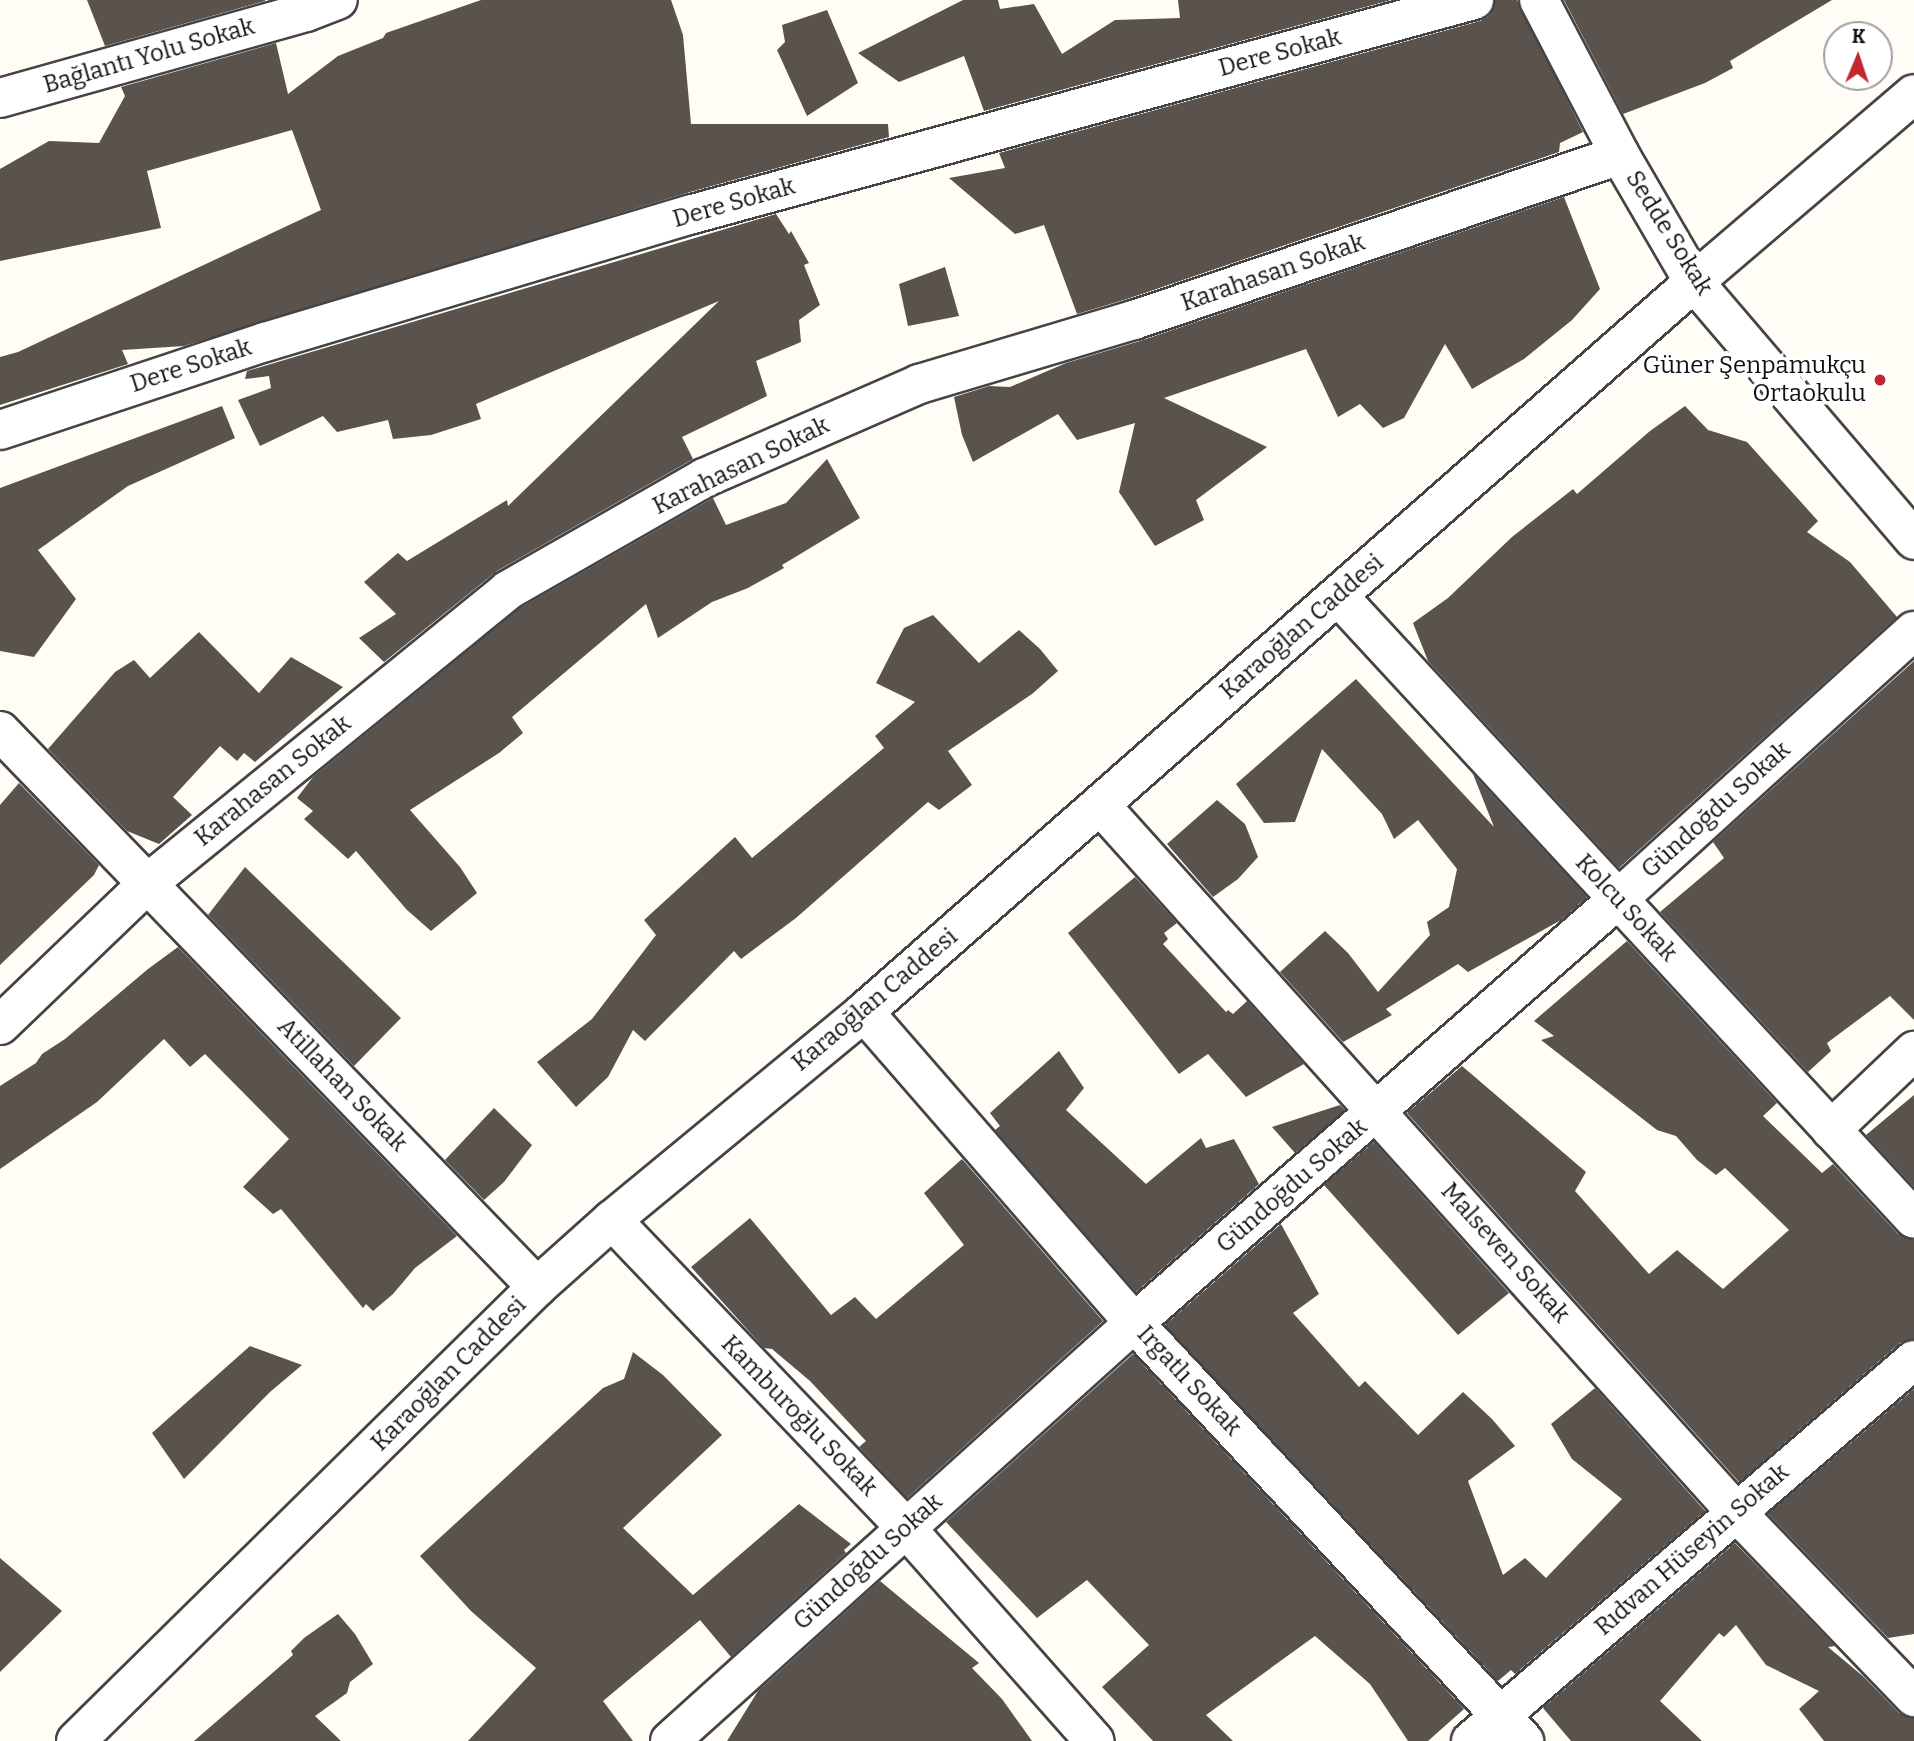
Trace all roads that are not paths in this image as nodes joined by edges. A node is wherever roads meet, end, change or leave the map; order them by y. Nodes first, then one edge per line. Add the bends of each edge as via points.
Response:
1 (338, 0) edge
2 (1474, 0) edge
3 (1539, 0) edge
4 (1914, 94) edge
5 (0, 98) edge
6 (1620, 155) junction
7 (1694, 282) junction
8 (0, 430) edge
9 (1914, 540) edge
10 (1338, 596) junction
11 (1914, 631) edge
12 (0, 731) edge
13 (1100, 805) junction
14 (148, 883) junction
15 (1618, 899) junction
16 (864, 1012) junction
17 (0, 1025) edge
18 (1914, 1051) edge
19 (1378, 1112) junction
20 (1831, 1130) junction
21 (1914, 1219) edge
22 (612, 1220) junction
23 (537, 1287) junction
24 (1134, 1323) junction
25 (1914, 1360) edge
26 (1737, 1512) junction
27 (905, 1527) junction
28 (1914, 1697) edge
29 (1513, 1728) edge
30 (76, 1741) edge
31 (670, 1741) edge
32 (1094, 1741) edge
33 (1471, 1741) edge

1 - 5 street, Bağlantı Yolu Sokak
2 - 8 street, Dere Sokak via 689,215 265,342
3 - 6 street, Sedde Sokak
4 - 7 street
6 - 7 street, Sedde Sokak
6 - 14 street, Karahasan Sokak via 1134,320 919,384 704,478 508,590
7 - 9 street, Sedde Sokak
7 - 10 street, Karaoğlan Caddesi
10 - 13 street, Karaoğlan Caddesi
10 - 15 street, Kolcu Sokak
11 - 15 street, Gündoğdu Sokak
12 - 14 street, Atillahan Sokak
13 - 16 street, Karaoğlan Caddesi
13 - 19 street, Malseven Sokak
14 - 17 street, Karahasan Sokak
14 - 23 street, Atillahan Sokak
15 - 19 street, Gündoğdu Sokak
15 - 20 street, Kolcu Sokak
16 - 22 street, Karaoğlan Caddesi
16 - 24 street, Irgatlı Sokak
18 - 20 street
19 - 24 street, Gündoğdu Sokak
19 - 26 street, Malseven Sokak
20 - 21 street, Kolcu Sokak
22 - 23 street, Karaoğlan Caddesi
22 - 27 street, Kamburoğlu Sokak
23 - 30 street, Karaoğlan Caddesi
24 - 27 street, Gündoğdu Sokak
24 - 29 street, Irgatlı Sokak
25 - 26 street, Rıdvan Hüseyin Sokak
26 - 28 street, Malseven Sokak
26 - 29 street, Rıdvan Hüseyin Sokak
27 - 31 street, Gündoğdu Sokak
27 - 32 street, Kamburoğlu Sokak
29 - 33 street, Rıdvan Hüseyin Sokak

